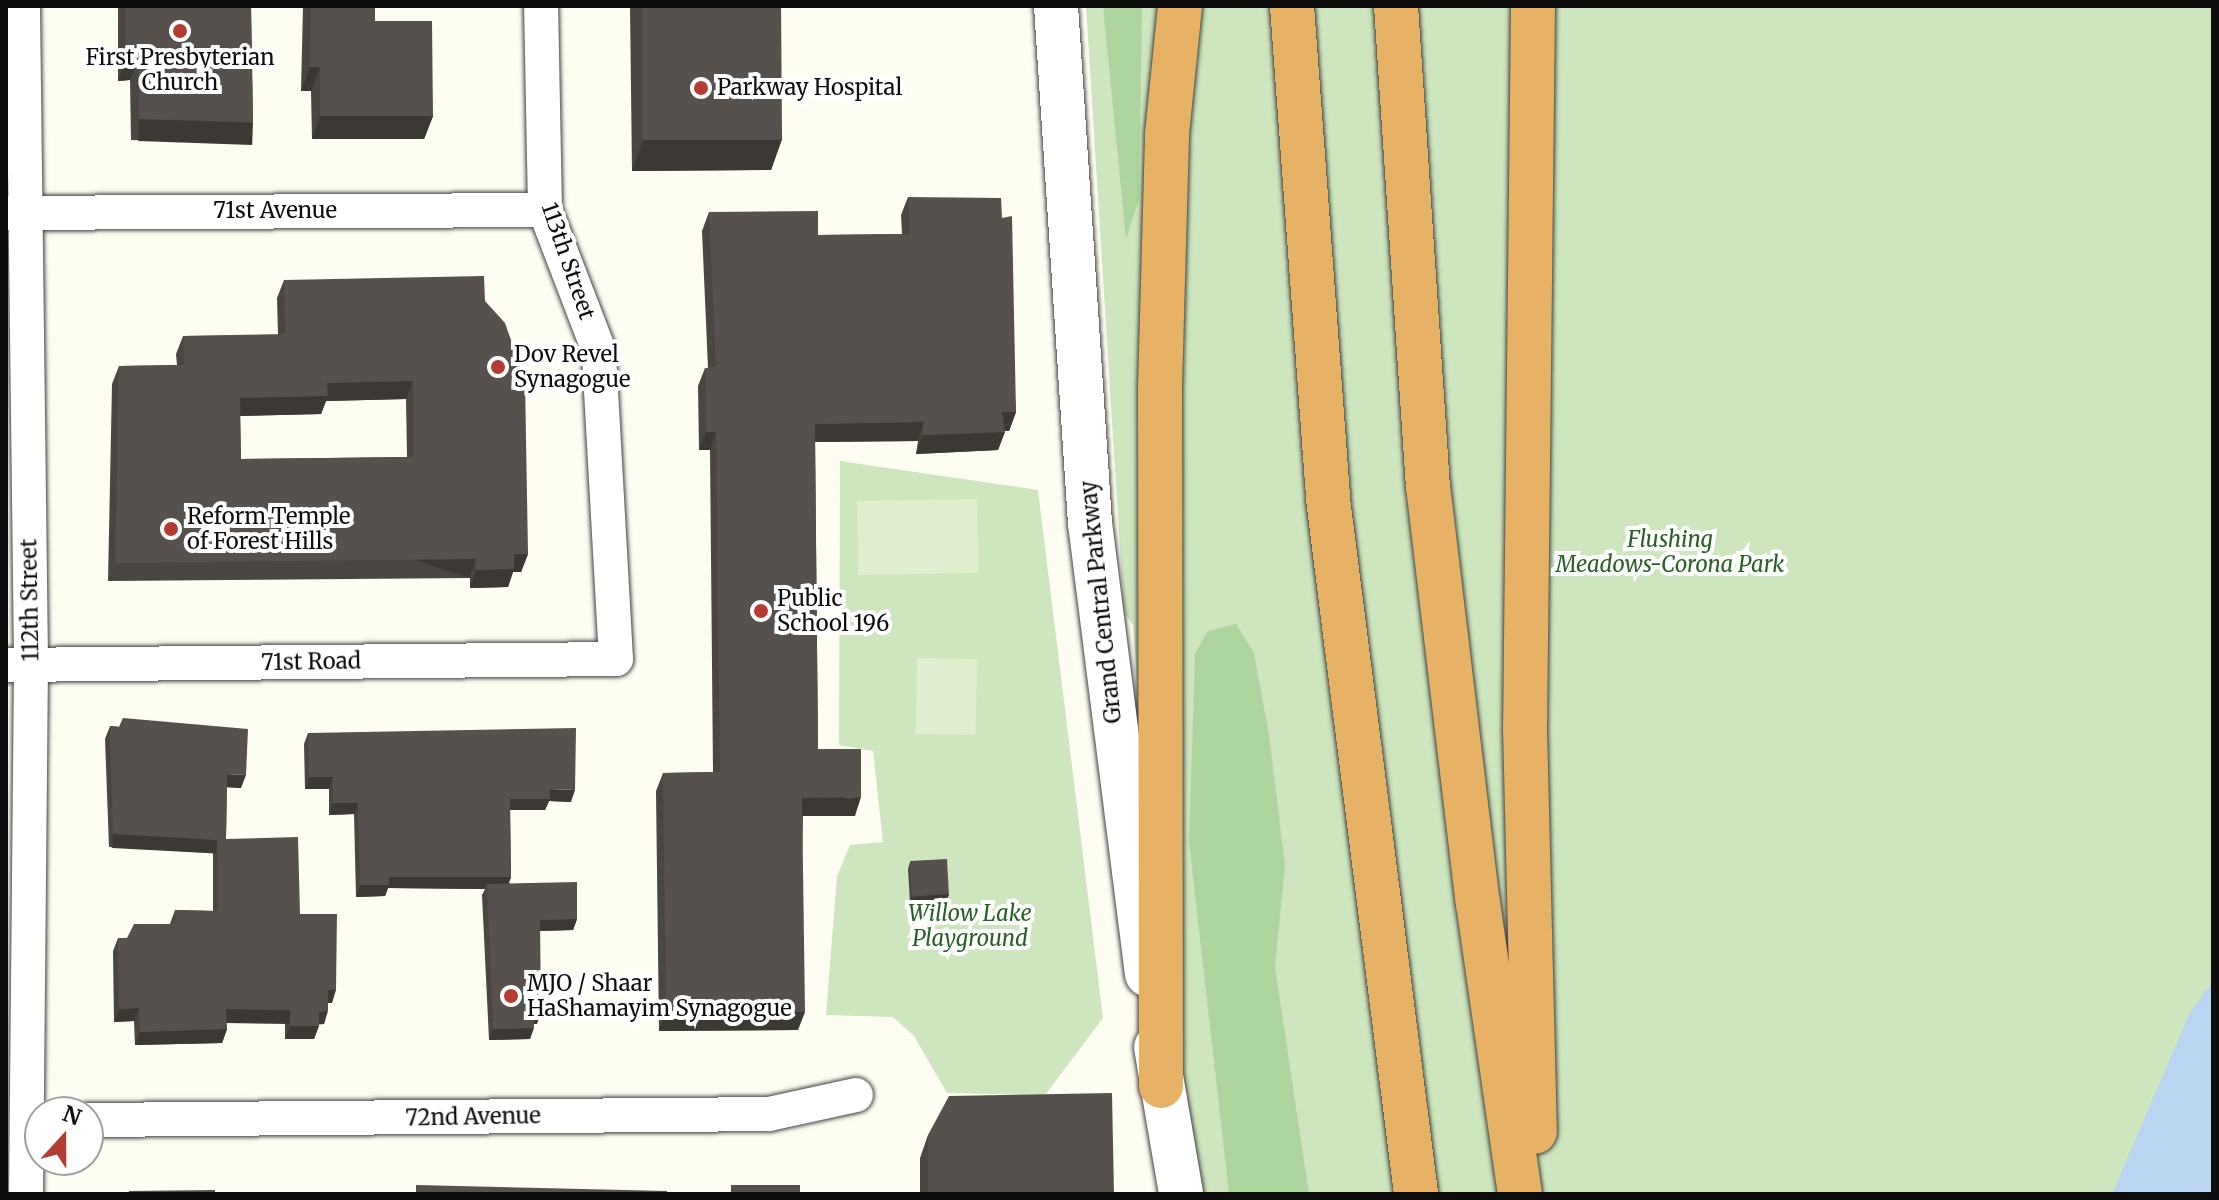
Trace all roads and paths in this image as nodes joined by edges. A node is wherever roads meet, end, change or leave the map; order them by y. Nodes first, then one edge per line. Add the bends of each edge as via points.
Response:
1 (23, 6) edge
2 (541, 6) edge
3 (1056, 6) edge
4 (1180, 6) edge
5 (1292, 6) edge
6 (1396, 6) edge
7 (1535, 17) edge
8 (545, 210) junction
9 (15, 213) edge
10 (616, 659) joint
11 (18, 665) edge
12 (1161, 1086) junction
13 (856, 1095) dead end
14 (24, 1118) edge
15 (104, 1120) edge
16 (1181, 1194) edge
17 (1416, 1194) edge
18 (1520, 1194) edge
19 (1536, 1194) edge

1 - 9 street, 112th Street
2 - 8 street, 113th Street
3 - 12 street, Grand Central Parkway via 1090,523
4 - 12 highway via 1167,134 1161,372
5 - 17 highway via 1330,514
6 - 18 highway via 1428,486 1478,903
7 - 19 highway via 1525,728
8 - 9 street, 71st Avenue
8 - 10 street, 113th Street via 599,351
9 - 11 street, 112th Street
10 - 11 street, 71st Road
11 - 14 street, 112th Street
12 - 16 street, Grand Central Parkway
13 - 15 street, 72nd Avenue via 769,1114

